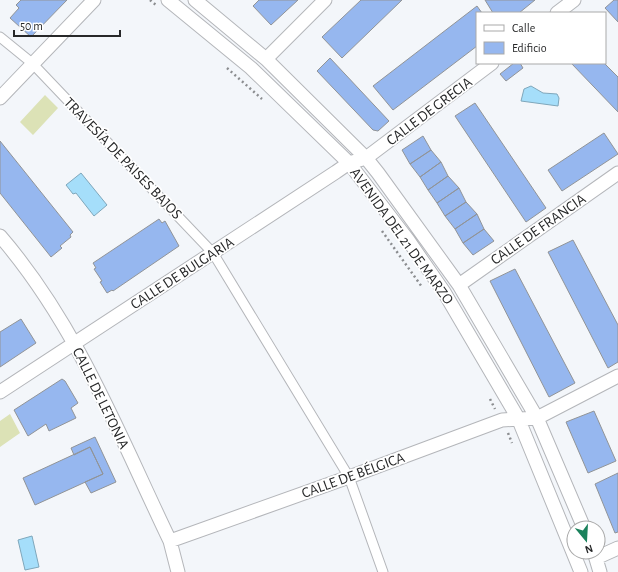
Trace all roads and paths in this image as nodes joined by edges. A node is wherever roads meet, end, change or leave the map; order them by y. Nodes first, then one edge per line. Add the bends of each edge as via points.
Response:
1 (94, 0) edge
2 (150, 0) edge
3 (194, 0) edge
4 (325, 0) edge
5 (574, 0) edge
6 (165, 5) edge
7 (558, 12) edge
8 (0, 37) edge
9 (266, 59) junction
10 (32, 63) junction
11 (491, 64) edge
12 (225, 65) dead end
13 (0, 98) edge
14 (266, 103) dead end
15 (366, 158) junction
16 (349, 163) junction
17 (618, 173) edge
18 (379, 226) dead end
19 (0, 236) edge
20 (214, 253) junction
21 (459, 285) junction
22 (424, 290) dead end
23 (75, 343) junction
24 (618, 376) edge
25 (0, 392) edge
26 (486, 392) dead end
27 (518, 418) junction
28 (537, 418) junction
29 (502, 420) junction
30 (515, 448) dead end
31 (349, 477) junction
32 (581, 520) edge
33 (170, 541) junction
34 (618, 548) edge
35 (606, 552) edge
36 (596, 560) edge
37 (178, 572) edge
38 (383, 572) edge
39 (581, 572) edge
40 (600, 572) edge

1 - 10 street
2 - 6 path
3 - 9 street, AVENIDA DEL 21 DE MARZO
4 - 9 street
5 - 7 street
6 - 16 street, AVENIDA DEL 21 DE MARZO via 251,68
8 - 10 street, TRAVESÍA DE PAISES BAJOS
9 - 15 street, AVENIDA DEL 21 DE MARZO
10 - 13 street
10 - 20 street, TRAVESÍA DE PAISES BAJOS
11 - 15 street, CALLE DE GRECIA
12 - 14 path
15 - 16 street, CALLE DE BULGARIA
15 - 21 street, AVENIDA DEL 21 DE MARZO
16 - 20 street, CALLE DE BULGARIA
16 - 27 street, AVENIDA DEL 21 DE MARZO via 444,292
17 - 21 street, CALLE DE FRANCIA
18 - 22 path
19 - 23 street, CALLE DE LETONIA
20 - 23 street, CALLE DE BULGARIA
20 - 31 street, TRAVESÍA DE PAISES BAJOS
21 - 28 street, AVENIDA DEL 21 DE MARZO
23 - 25 street, CALLE DE BULGARIA
23 - 33 street, CALLE DE LETONIA
24 - 28 street
26 - 29 path
27 - 28 street, CALLE DE BÉLGICA
27 - 29 street, CALLE DE BÉLGICA
27 - 39 street, AVENIDA DEL 21 DE MARZO
28 - 32 street, AVENIDA DEL 21 DE MARZO
29 - 30 path
29 - 31 street, CALLE DE BÉLGICA
31 - 33 street, CALLE DE BÉLGICA
31 - 38 street, TRAVESÍA DE PAISES BAJOS
33 - 37 street, CALLE DE LETONIA
34 - 35 street
36 - 40 street

